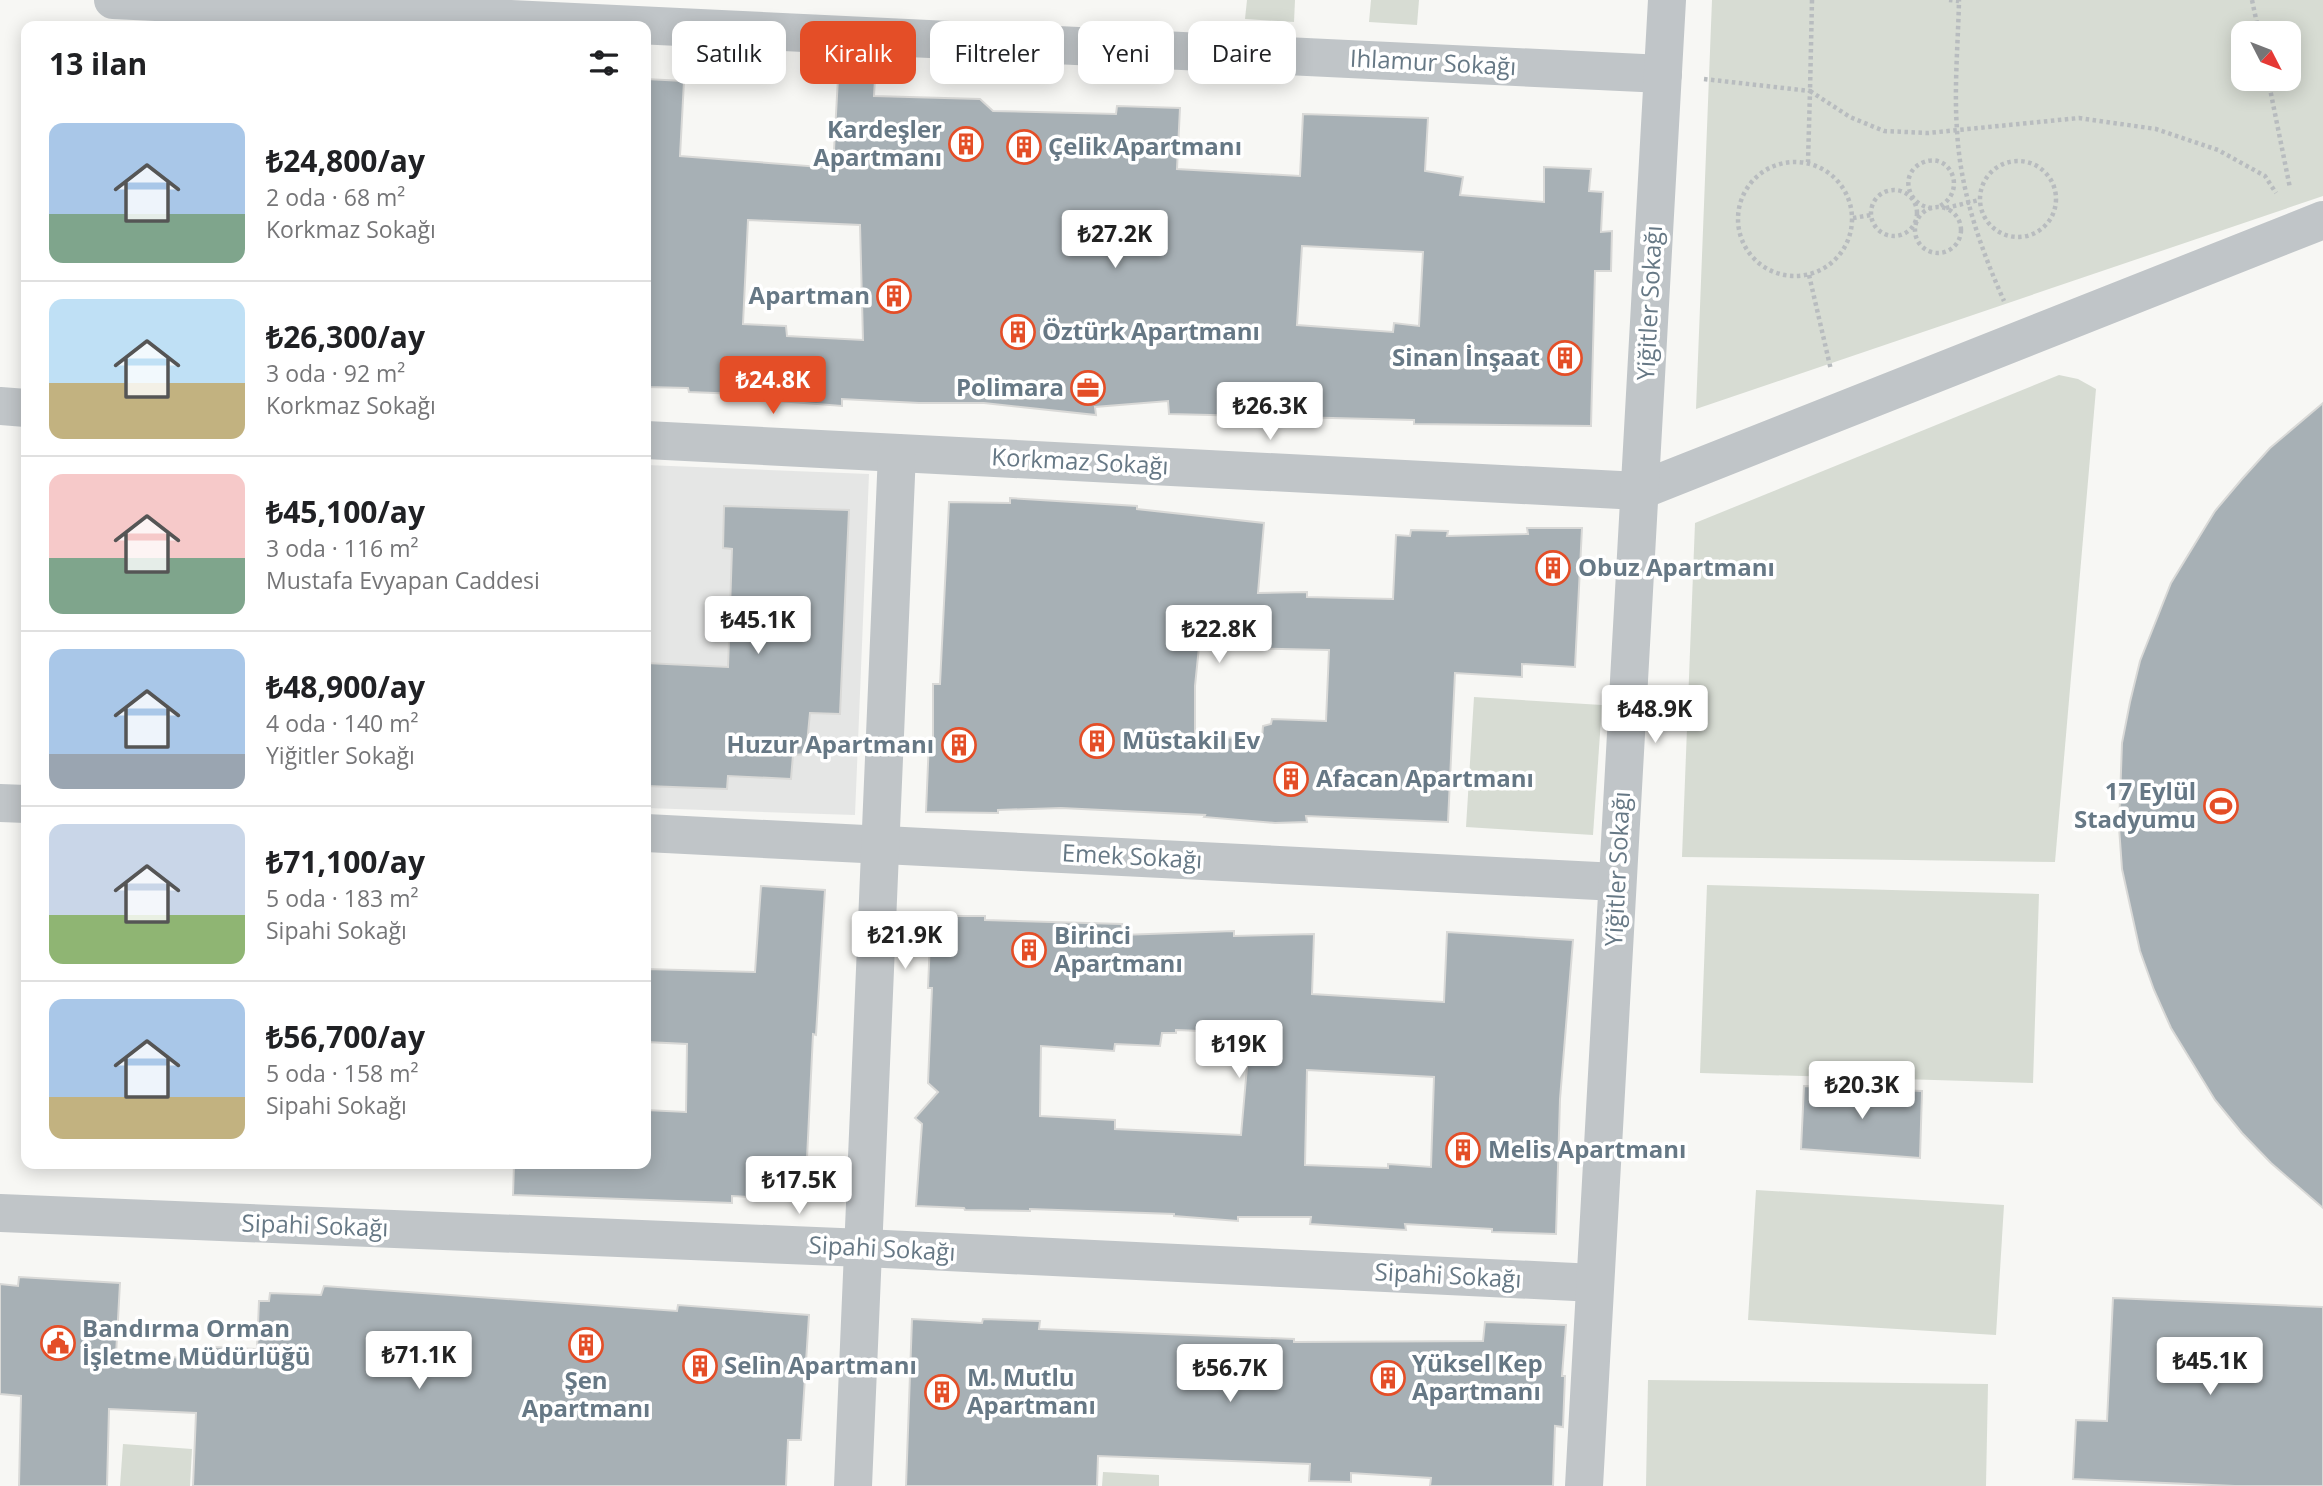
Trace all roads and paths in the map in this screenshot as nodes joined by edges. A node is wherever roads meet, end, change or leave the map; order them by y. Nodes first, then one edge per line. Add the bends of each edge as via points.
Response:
1 (113, 0) edge
2 (1667, 0) edge
3 (1811, 0) edge
4 (1949, 0) edge
5 (2252, 0) edge
6 (590, 16) edge
7 (2256, 21) edge
8 (1662, 74) junction
9 (1810, 91) junction
10 (2272, 91) edge
11 (1956, 131) junction
12 (1808, 162) junction
13 (1914, 200) junction
14 (1979, 200) junction
15 (1968, 203) junction
16 (1936, 207) junction
17 (1945, 208) junction
18 (1871, 215) junction
19 (1853, 218) junction
20 (1916, 223) junction
21 (2311, 225) edge
22 (1809, 275) junction
23 (2021, 340) junction
24 (0, 406) edge
25 (21, 408) edge
26 (1841, 412) junction
27 (651, 440) edge
28 (897, 453) junction
29 (1639, 491) junction
30 (0, 803) edge
31 (21, 804) edge
32 (651, 833) edge
33 (881, 844) junction
34 (1618, 882) junction
35 (0, 1213) edge
36 (863, 1248) junction
37 (1595, 1283) junction
38 (853, 1486) edge
39 (1584, 1486) edge

1 - 6 street, Ihlamur Sokağı
2 - 8 street, Yiğitler Sokağı
3 - 9 path
4 - 11 path via 1959,1
5 - 7 path
6 - 8 street, Ihlamur Sokağı
8 - 9 path
8 - 29 street, Yiğitler Sokağı
9 - 11 path via 1850,117 1884,131
9 - 12 path
10 - 21 path
11 - 15 path
11 - 21 path via 2079,118 2156,128 2218,150 2265,176
12 - 19 path via 1840,182 1850,199
12 - 22 path via 1770,166 1755,178 1744,192 1738,229 1744,247 1772,272 1790,277
13 - 16 path
13 - 16 path via 1908,187 1911,172 1923,163 1938,162 1951,172 1955,187 1948,201
13 - 18 path via 1901,191 1885,191 1875,201
13 - 20 path
14 - 14 path via 1987,176 2007,161 2033,163 2052,180 2056,192 2052,217 2034,234 2021,237 1997,232 1988,224
14 - 15 path
15 - 17 path
15 - 23 path via 1987,264
16 - 17 path
16 - 20 path via 1923,212
17 - 20 path via 1958,218 1962,233 1948,251 1926,251 1916,240
18 - 19 path
18 - 20 path via 1877,229 1890,237 1904,234
19 - 22 path via 1841,254
21 - 23 street
22 - 26 path
23 - 26 street
24 - 25 street
26 - 29 street
27 - 28 street, Korkmaz Sokağı
28 - 29 street, Korkmaz Sokağı
28 - 33 street
29 - 34 street, Yiğitler Sokağı
30 - 31 street
32 - 33 street, Emek Sokağı
33 - 34 street, Emek Sokağı
33 - 36 street
34 - 37 street, Yiğitler Sokağı
35 - 36 street, Sipahi Sokağı
36 - 37 street, Sipahi Sokağı
36 - 38 street
37 - 39 street, Yiğitler Sokağı

